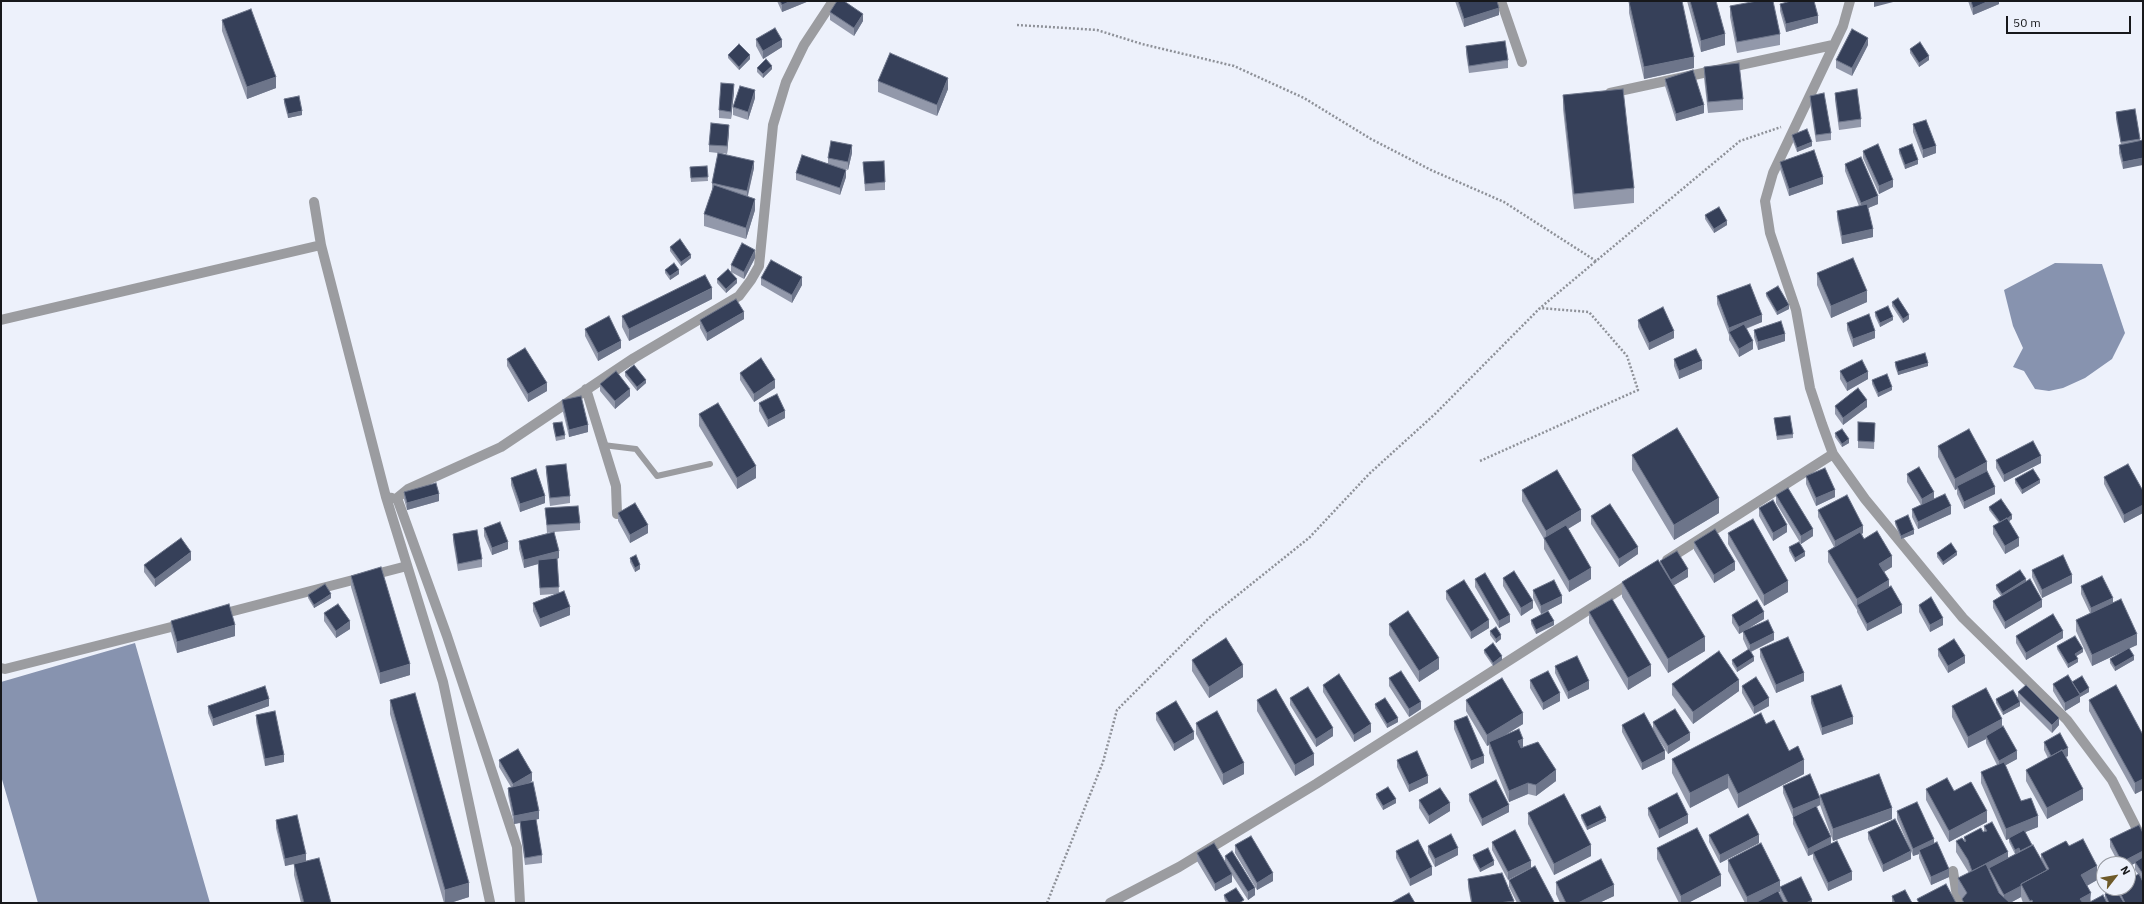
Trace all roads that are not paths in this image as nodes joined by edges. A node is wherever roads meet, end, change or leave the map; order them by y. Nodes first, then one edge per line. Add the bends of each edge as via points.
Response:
1 (833, 1) edge
2 (1501, 1) edge
3 (1850, 1) edge
4 (1833, 46) junction
5 (1522, 62) dead end
6 (1600, 95) edge
7 (314, 202) dead end
8 (321, 245) junction
9 (1, 320) edge
10 (586, 389) junction
11 (603, 445) junction
12 (1833, 454) junction
13 (710, 464) dead end
14 (391, 498) junction
15 (618, 514) edge
16 (1660, 564) edge
17 (407, 566) junction
18 (1640, 577) edge
19 (210, 618) edge
20 (195, 621) edge
21 (1, 668) edge
22 (2143, 841) edge
23 (1953, 871) dead end
24 (490, 902) edge
25 (520, 903) edge
26 (1110, 903) edge
27 (1958, 903) edge

1 - 10 street via 804,45 786,82 773,125 759,266 751,280 739,296
2 - 5 street
3 - 4 street via 1843,26
4 - 6 street
4 - 12 street via 1773,173 1765,201 1770,233 1796,310 1810,388
7 - 8 street
8 - 9 street
8 - 14 street
10 - 11 street
10 - 14 street via 501,446
11 - 13 lane via 636,449 657,476
11 - 15 street via 616,486
12 - 16 street
12 - 22 street via 1865,499 1964,618 2067,720 2112,780
14 - 17 street
14 - 25 street via 447,636 517,847
17 - 19 street
17 - 24 street via 443,682
18 - 26 street via 1316,784 1179,867
20 - 21 street
23 - 27 street

